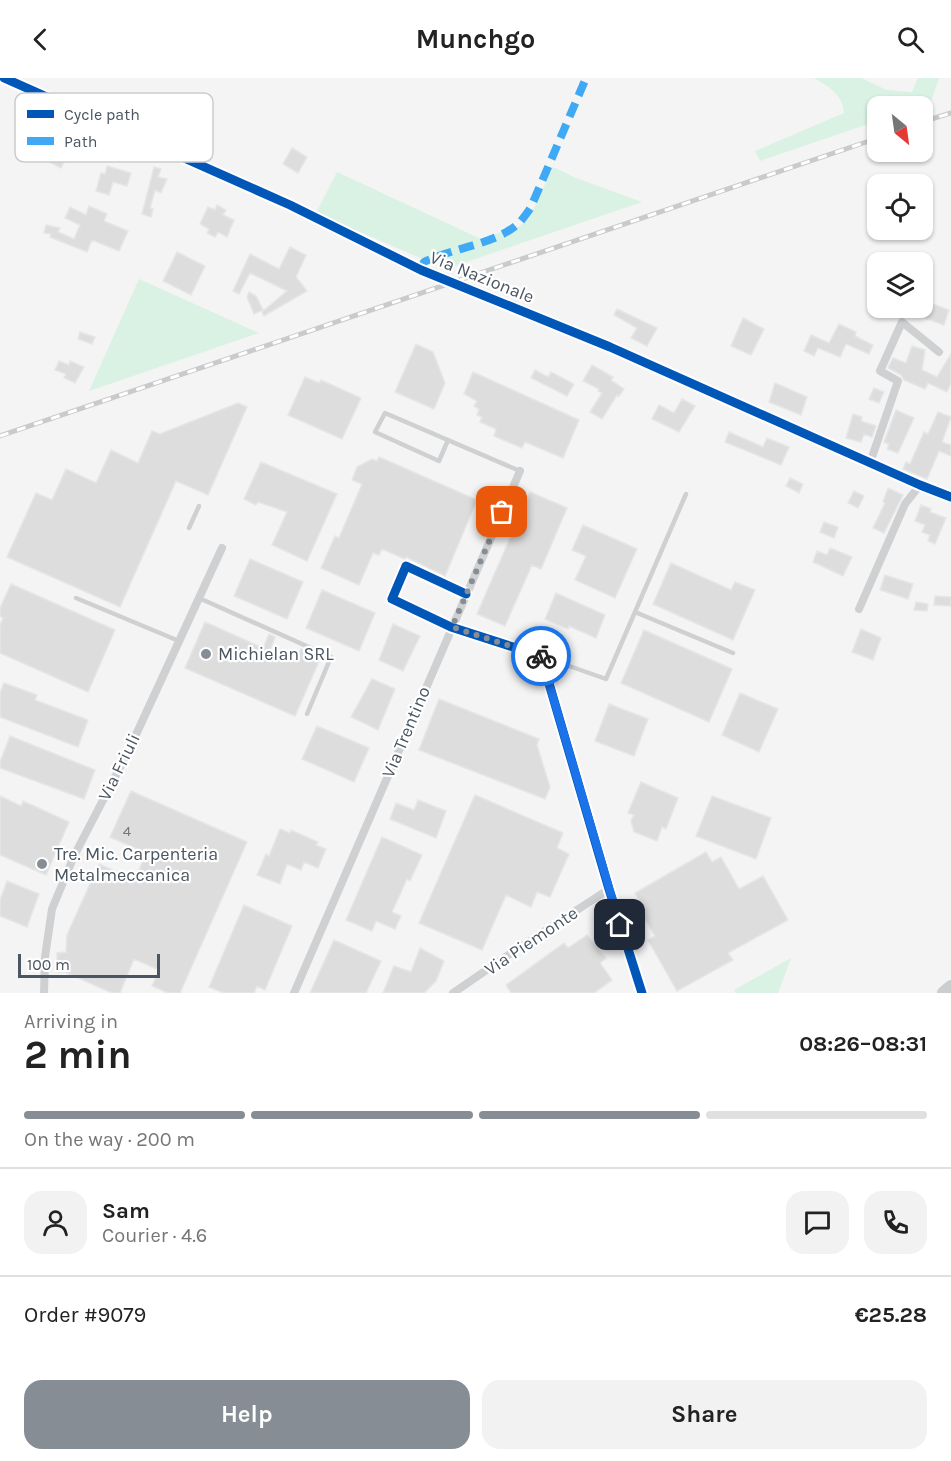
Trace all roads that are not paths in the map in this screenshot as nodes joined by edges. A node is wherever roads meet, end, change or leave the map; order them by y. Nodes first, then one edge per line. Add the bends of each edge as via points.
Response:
1 (4, 78) edge
2 (38, 93) edge
3 (193, 162) edge
4 (939, 352) dead end
5 (448, 440) junction
6 (870, 463) junction
7 (519, 471) joint
8 (920, 485) junction
9 (686, 494) dead end
10 (951, 496) edge
11 (199, 506) dead end
12 (189, 528) dead end
13 (222, 548) dead end
14 (466, 594) junction
15 (76, 598) dead end
16 (199, 598) junction
17 (859, 609) dead end
18 (635, 612) junction
19 (452, 627) junction
20 (179, 641) junction
21 (733, 653) dead end
22 (542, 656) junction
23 (307, 714) dead end
24 (609, 889) junction
25 (951, 987) edge
26 (44, 993) edge
27 (294, 993) edge
28 (453, 993) edge
29 (642, 993) edge
30 (944, 993) edge

1 - 2 street, Via Nazionale
3 - 6 street, Via Nazionale via 421,270 610,347
4 - 6 street via 902,322 880,371 898,381
5 - 5 lane via 385,412 375,432 439,461
5 - 7 lane
6 - 8 street, Via Nazionale
7 - 14 street, Via Trentino
8 - 10 street, Via Nazionale
8 - 17 street via 905,504
9 - 18 lane
11 - 12 lane
13 - 16 street, Via Friuli
14 - 19 street, Via Trentino
14 - 19 street via 406,566 396,588 392,599
15 - 20 lane
16 - 20 street, Via Friuli
16 - 23 lane via 331,657
18 - 21 lane
18 - 22 lane via 606,679
19 - 22 street
19 - 27 street, Via Trentino
20 - 26 street, Via Friuli via 52,909
22 - 24 street
24 - 28 street, Via Piemonte
24 - 29 street
25 - 30 main road

